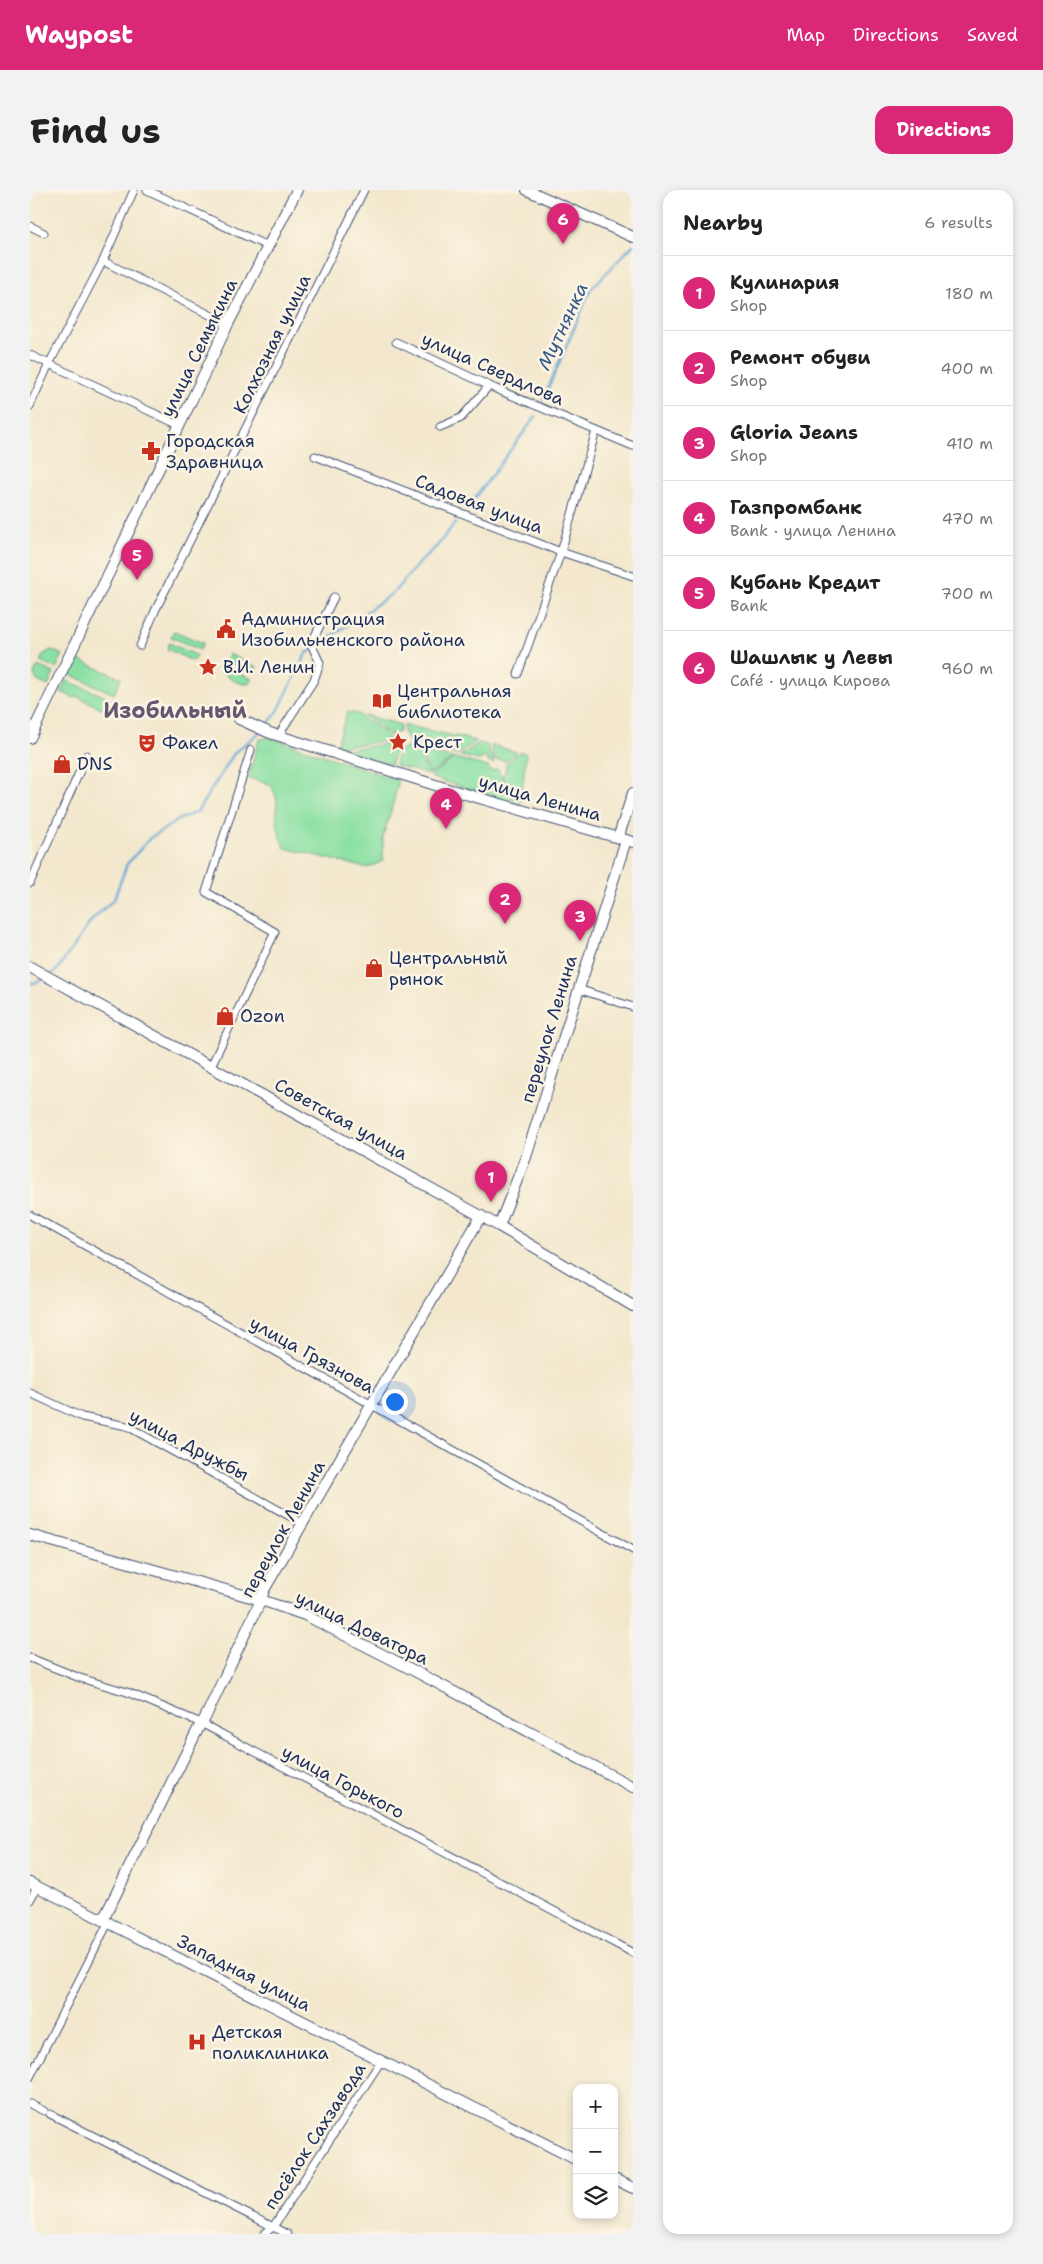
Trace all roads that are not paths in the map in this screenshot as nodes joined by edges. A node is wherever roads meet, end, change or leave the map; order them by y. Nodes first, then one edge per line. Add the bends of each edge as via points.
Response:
1 (134, 190) edge
2 (147, 190) edge
3 (297, 190) edge
4 (364, 190) edge
5 (527, 190) edge
6 (30, 226) edge
7 (44, 233) dead end
8 (633, 237) edge
9 (267, 246) junction
10 (103, 261) junction
11 (228, 324) junction
12 (396, 342) dead end
13 (30, 354) edge
14 (49, 364) junction
15 (489, 386) junction
16 (30, 406) edge
17 (179, 425) junction
18 (440, 427) dead end
19 (596, 431) junction
20 (633, 446) edge
21 (315, 456) dead end
22 (561, 552) junction
23 (633, 576) edge
24 (334, 598) dead end
25 (140, 646) dead end
26 (518, 674) dead end
27 (239, 719) dead end
28 (274, 734) junction
29 (30, 738) edge
30 (250, 750) dead end
31 (87, 755) dead end
32 (633, 793) edge
33 (626, 840) edge
34 (30, 882) edge
35 (34, 970) edge
36 (578, 989) junction
37 (633, 1007) edge
38 (211, 1066) junction
39 (30, 1215) edge
40 (481, 1216) junction
41 (500, 1226) junction
42 (633, 1306) edge
43 (30, 1393) edge
44 (372, 1405) junction
45 (302, 1523) junction
46 (30, 1534) edge
47 (633, 1550) edge
48 (261, 1600) junction
49 (30, 1658) edge
50 (201, 1723) junction
51 (633, 1787) edge
52 (34, 1885) edge
53 (30, 1900) edge
54 (105, 1921) junction
55 (633, 1953) edge
56 (381, 2061) junction
57 (30, 2078) edge
58 (30, 2104) edge
59 (573, 2158) edge
60 (618, 2181) edge
61 (633, 2188) edge
62 (273, 2227) junction
63 (264, 2234) edge
64 (287, 2234) edge

1 - 10 street
2 - 9 street
3 - 9 street, улица Семыкина
4 - 25 street, Колхозная улица
5 - 8 street
6 - 7 street
9 - 11 street, улица Семыкина
10 - 11 street
10 - 14 street
11 - 17 street, улица Семыкина
12 - 15 street, улица Свердлова
13 - 14 street
14 - 16 street
14 - 17 street
15 - 18 street via 461,418
15 - 19 street, улица Свердлова
17 - 29 street, улица Семыкина
19 - 20 street, улица Свердлова
19 - 22 street
21 - 22 street, Садовая улица
22 - 23 street, Садовая улица
22 - 26 street
24 - 28 street via 310,644 320,663 314,680
27 - 28 street, улица Ленина
28 - 33 street, улица Ленина
30 - 38 street via 206,892 275,932
31 - 34 street
32 - 33 street, переулок Ленина
33 - 36 street, переулок Ленина
35 - 38 street, Советская улица
36 - 37 street
36 - 41 street, переулок Ленина via 526,1157
38 - 40 street, Советская улица
39 - 44 street, улица Грязнова
40 - 41 street, Советская улица
40 - 44 street, переулок Ленина
41 - 42 street, Советская улица
43 - 45 street, улица Дружбы via 82,1417 127,1426
44 - 45 street, переулок Ленина
44 - 47 street, улица Грязнова
45 - 48 street, переулок Ленина
46 - 48 street, улица Доватора
48 - 50 street, переулок Ленина
48 - 51 street, улица Доватора via 314,1620
49 - 50 street, улица Горького via 127,1692
50 - 54 street, переулок Ленина
50 - 55 street, улица Горького
52 - 53 street
52 - 54 street, Западная улица
54 - 56 street, Западная улица
54 - 57 street, переулок Ленина
56 - 59 street, Западная улица
56 - 62 street, посёлок Сахзавода
58 - 62 street
60 - 61 street
62 - 63 street, посёлок Сахзавода
62 - 64 street

